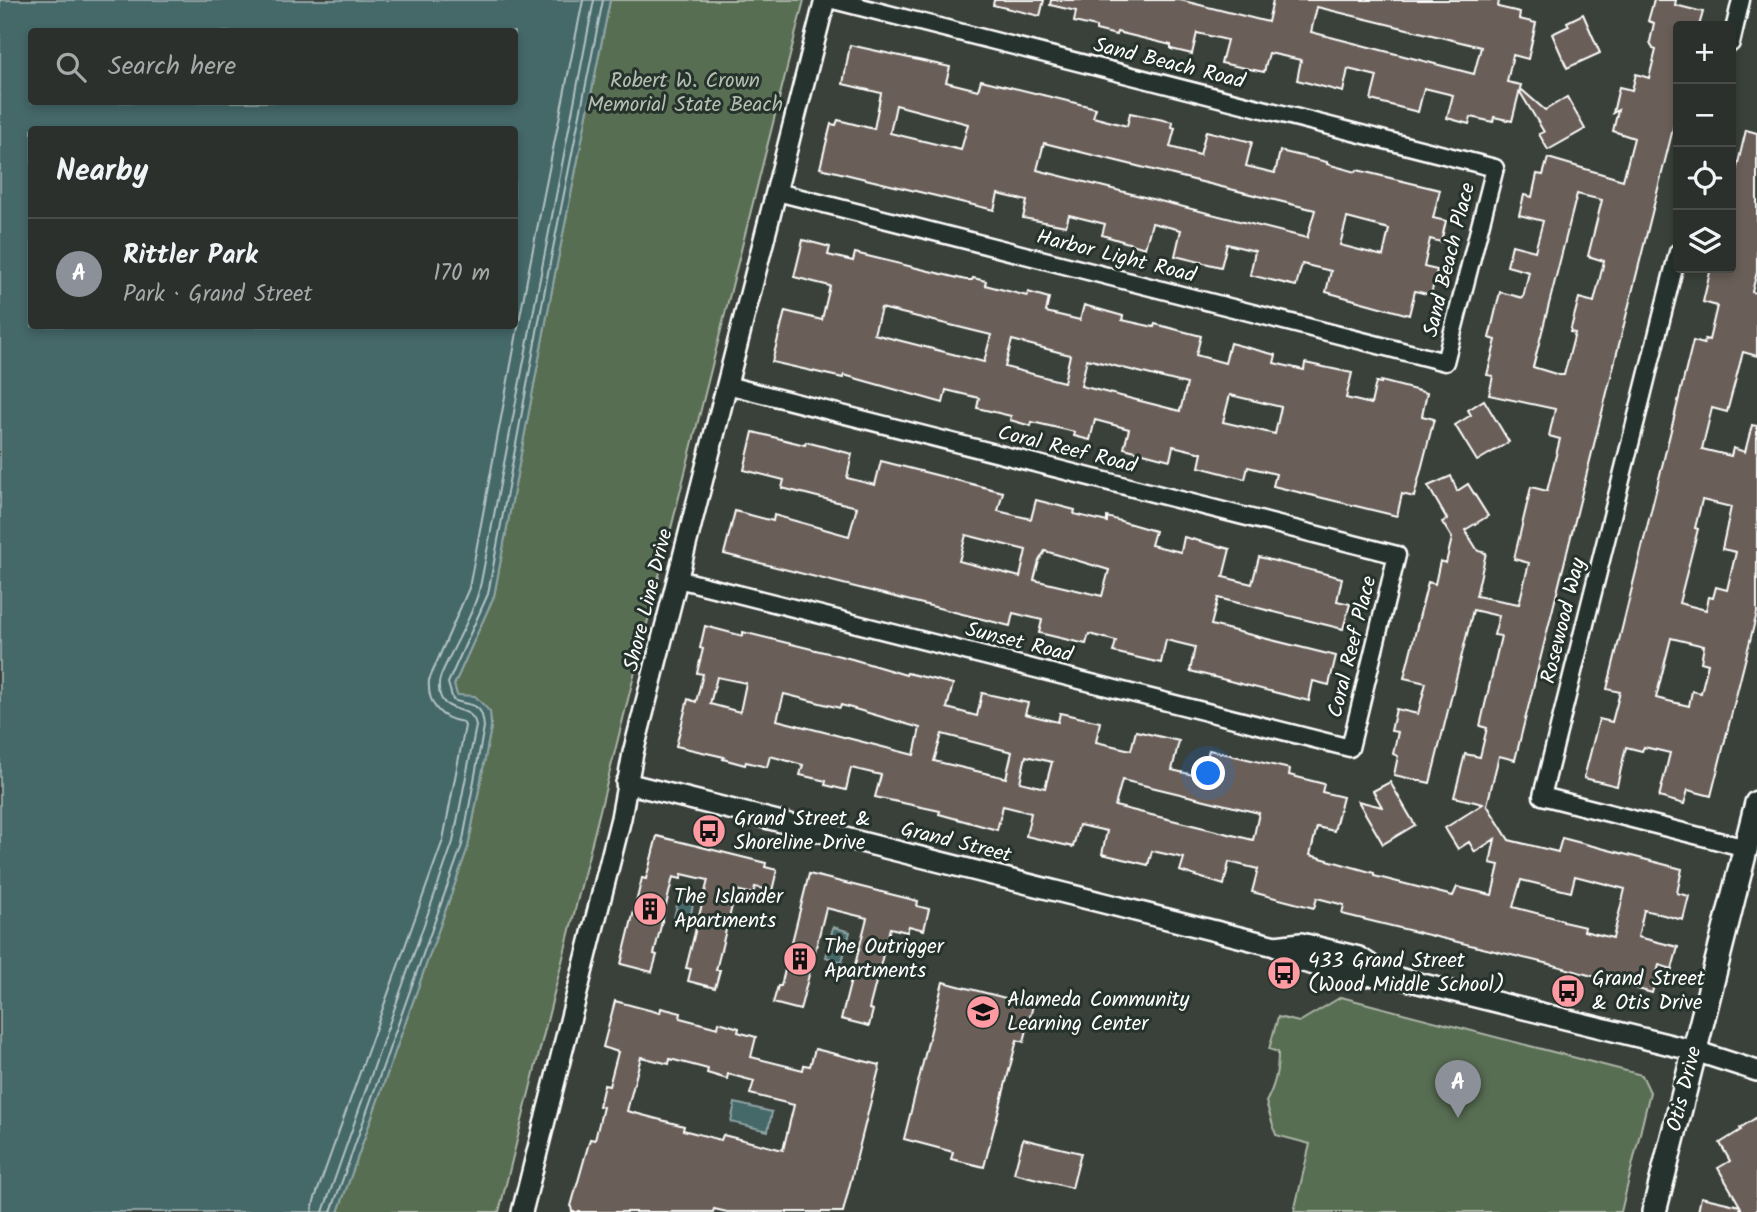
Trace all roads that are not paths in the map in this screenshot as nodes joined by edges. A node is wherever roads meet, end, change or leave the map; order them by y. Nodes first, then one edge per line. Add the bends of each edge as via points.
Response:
1 (825, 0) edge
2 (833, 0) edge
3 (1741, 0) edge
4 (1736, 22) edge
5 (1495, 168) joint
6 (777, 192) junction
7 (1673, 272) edge
8 (1445, 362) joint
9 (727, 386) junction
10 (1397, 555) joint
11 (678, 579) junction
12 (1350, 748) joint
13 (626, 783) junction
14 (1757, 803) edge
15 (1746, 848) junction
16 (1695, 1051) junction
17 (1757, 1071) edge
18 (522, 1212) edge
19 (1654, 1212) edge

1 - 6 street, Shore Line Drive
2 - 5 street, Sand Beach Road
3 - 4 street
5 - 8 street, Sand Beach Place
6 - 8 street, Harbor Light Road
6 - 9 street, Shore Line Drive
7 - 15 street, Rosewood Way via 1542,796
9 - 10 street, Coral Reef Road
9 - 11 street, Shore Line Drive
10 - 12 street, Coral Reef Place
11 - 12 street, Sunset Road
11 - 13 street, Shore Line Drive
13 - 16 street, Grand Street via 1275,946 1301,943 1359,957 1386,975
13 - 18 street, Shore Line Drive
14 - 15 main road, Otis Drive
15 - 16 main road, Otis Drive
16 - 17 street, Grand Street
16 - 19 main road, Otis Drive

